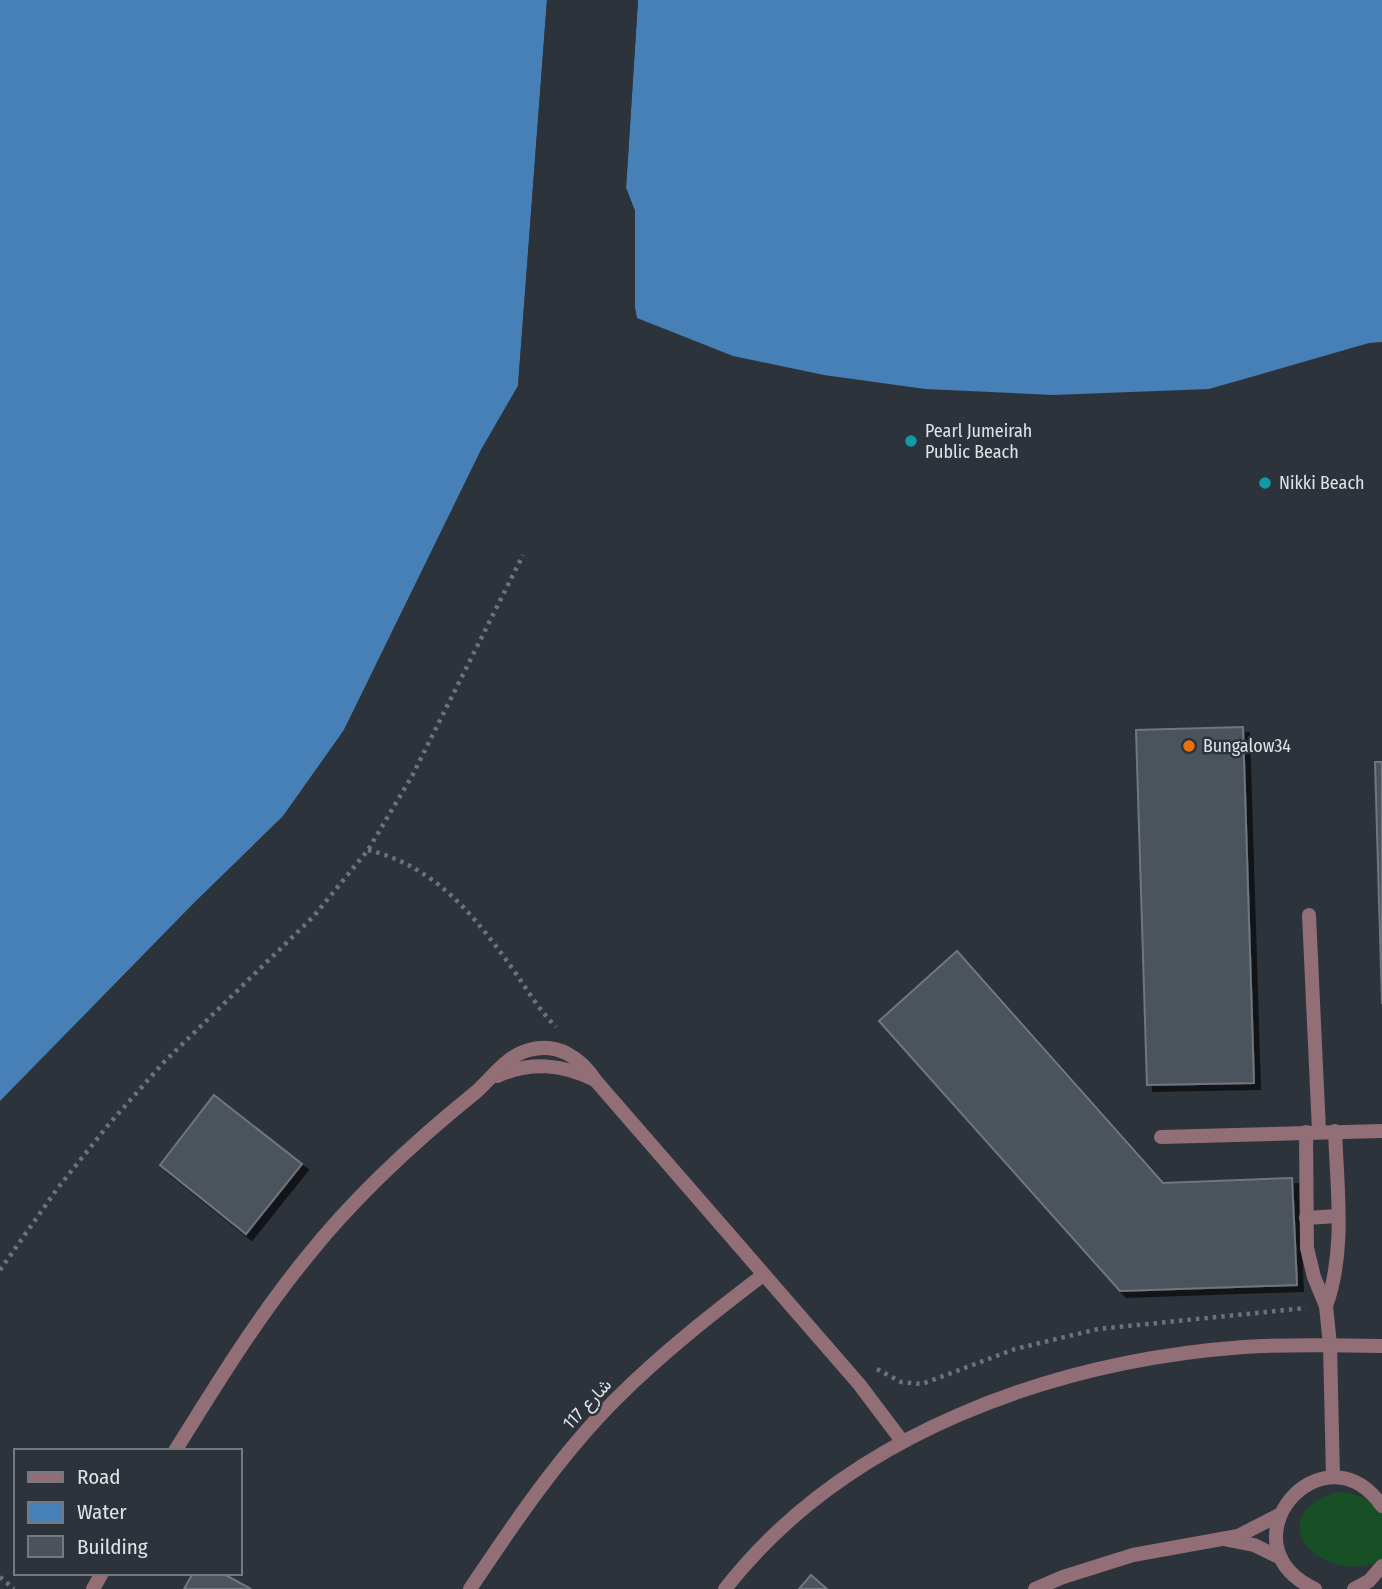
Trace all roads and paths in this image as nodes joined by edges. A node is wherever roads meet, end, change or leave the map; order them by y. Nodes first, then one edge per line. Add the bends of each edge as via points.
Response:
1 (523, 555) dead end
2 (368, 850) junction
3 (1309, 915) dead end
4 (558, 1030) dead end
5 (1382, 1130) edge
6 (1335, 1131) junction
7 (1312, 1132) junction
8 (1161, 1137) dead end
9 (1338, 1216) junction
10 (1306, 1217) junction
11 (0, 1270) edge
12 (763, 1275) junction
13 (1326, 1306) junction
14 (1330, 1345) junction
15 (1382, 1346) edge
16 (874, 1366) dead end
17 (902, 1441) junction
18 (176, 1449) edge
19 (1333, 1477) junction
20 (1382, 1506) edge
21 (1279, 1515) junction
22 (1224, 1540) junction
23 (1281, 1558) junction
24 (1382, 1566) edge
25 (0, 1577) edge
26 (14, 1589) edge
27 (470, 1589) edge
28 (725, 1589) edge
29 (1035, 1589) edge
30 (1315, 1589) edge
31 (1354, 1589) edge

1 - 2 path via 412,776
2 - 4 path via 410,864 446,890 496,946
2 - 11 path via 313,917 174,1052 109,1124
3 - 7 street
5 - 6 street
6 - 7 street
6 - 9 street
7 - 8 street
7 - 10 street
9 - 10 street
9 - 13 street via 1337,1262
10 - 13 street via 1310,1263
12 - 17 street via 859,1384
12 - 18 street via 587,1068 560,1051 528,1050 501,1066 492,1079 424,1133 362,1193 255,1326
12 - 27 street, شارع 117 via 711,1314 614,1400 509,1531
13 - 14 street
13 - 16 path via 1098,1329 1015,1349 922,1384 901,1382
14 - 15 street
14 - 17 street via 1244,1347 1160,1357 1076,1375 995,1401
14 - 19 street
17 - 28 street via 839,1480 782,1528
19 - 20 street via 1355,1481
19 - 21 street via 1300,1488
21 - 22 street
21 - 23 street via 1276,1537
22 - 23 street via 1254,1545
22 - 29 street via 1133,1555
23 - 30 street via 1290,1572
24 - 31 street
25 - 26 path

